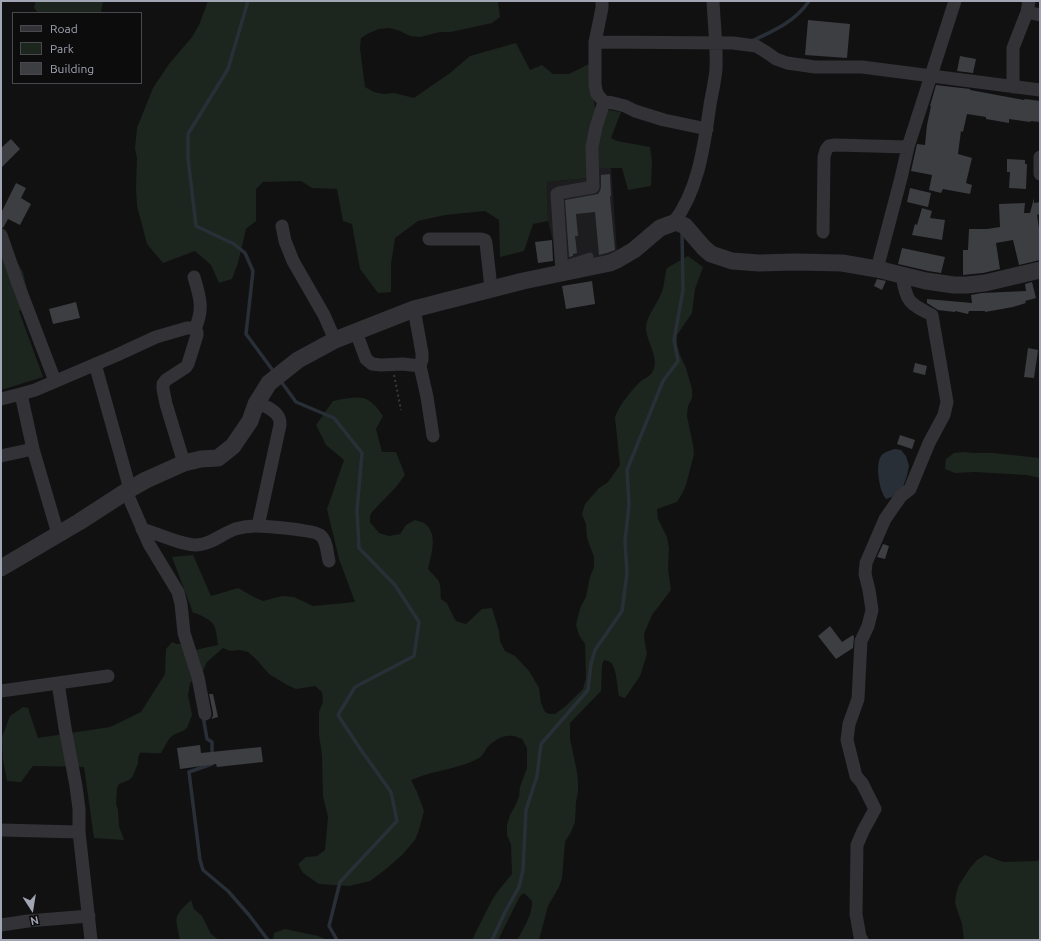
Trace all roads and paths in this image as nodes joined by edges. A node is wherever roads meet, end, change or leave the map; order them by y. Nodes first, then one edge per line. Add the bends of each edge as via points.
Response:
1 (602, 1) edge
2 (713, 1) edge
3 (955, 1) edge
4 (1028, 7) edge
5 (1040, 15) edge
6 (595, 42) junction
7 (716, 43) junction
8 (931, 76) junction
9 (1013, 87) junction
10 (1040, 90) edge
11 (605, 103) junction
12 (707, 129) junction
13 (908, 147) junction
14 (1040, 158) edge
15 (1040, 174) edge
16 (678, 223) junction
17 (282, 226) dead end
18 (823, 232) dead end
19 (1, 235) edge
20 (430, 239) dead end
21 (590, 256) dead end
22 (877, 269) junction
23 (1040, 270) edge
24 (565, 272) junction
25 (902, 276) junction
26 (194, 277) dead end
27 (491, 288) junction
28 (414, 309) junction
29 (195, 329) junction
30 (356, 332) junction
31 (335, 340) junction
32 (95, 364) junction
33 (391, 364) junction
34 (420, 366) junction
35 (55, 382) junction
36 (21, 394) junction
37 (1, 399) edge
38 (256, 404) junction
39 (401, 410) dead end
40 (433, 436) dead end
41 (33, 449) junction
42 (1, 456) edge
43 (184, 463) junction
44 (128, 490) junction
45 (258, 526) junction
46 (142, 529) junction
47 (58, 534) junction
48 (330, 561) dead end
49 (1, 568) edge
50 (108, 676) dead end
51 (58, 683) junction
52 (1, 691) edge
53 (205, 714) dead end
54 (1, 830) edge
55 (79, 832) junction
56 (89, 916) junction
57 (1, 925) edge
58 (91, 940) edge
59 (862, 940) edge

1 - 6 street
2 - 7 street
3 - 8 street
4 - 5 street
4 - 9 street via 1013,48
6 - 7 street
6 - 11 street via 597,94
7 - 8 street via 756,46 788,64 862,67
7 - 12 street via 716,70
8 - 9 street
8 - 13 street
9 - 10 street
11 - 12 street via 625,106 664,120
11 - 24 street via 592,147 593,187 557,194
12 - 16 street via 694,183
13 - 18 street via 829,146 824,157
13 - 22 street
14 - 15 street
16 - 22 street via 686,226 711,254 732,261 842,263
16 - 24 street via 660,228 618,260
17 - 31 street via 293,260
19 - 35 street
20 - 27 street via 485,240
21 - 24 lane via 568,263
22 - 25 street
23 - 25 street via 967,285 940,284
24 - 27 street
25 - 59 street via 910,303 932,315 947,402 944,415 910,489 901,496 885,519 866,563 865,574 872,610 862,641 858,699 847,740 856,776 875,809 857,846 856,914
26 - 29 street via 201,308
27 - 28 street
28 - 30 street
28 - 34 street via 422,353
29 - 32 street via 187,328 156,337
29 - 43 street via 197,335 188,364 166,380 163,389
30 - 31 street
30 - 33 street via 366,359 372,364
31 - 38 street via 298,360 269,383
32 - 35 street
32 - 44 street
33 - 34 street
33 - 39 path
34 - 40 street
35 - 36 street
36 - 37 street
36 - 41 street
38 - 43 street via 250,421 233,446 218,458
38 - 45 street via 274,412 279,418 280,425
41 - 42 street
41 - 47 street
43 - 44 street
44 - 46 street
44 - 47 street
45 - 46 street via 234,530 196,545 185,544
45 - 48 street via 319,534 324,540
46 - 53 street via 178,592 184,633 198,678
47 - 49 street
50 - 51 street
51 - 52 street
51 - 55 street via 76,786
54 - 55 street
55 - 56 street
56 - 57 street
56 - 58 street

